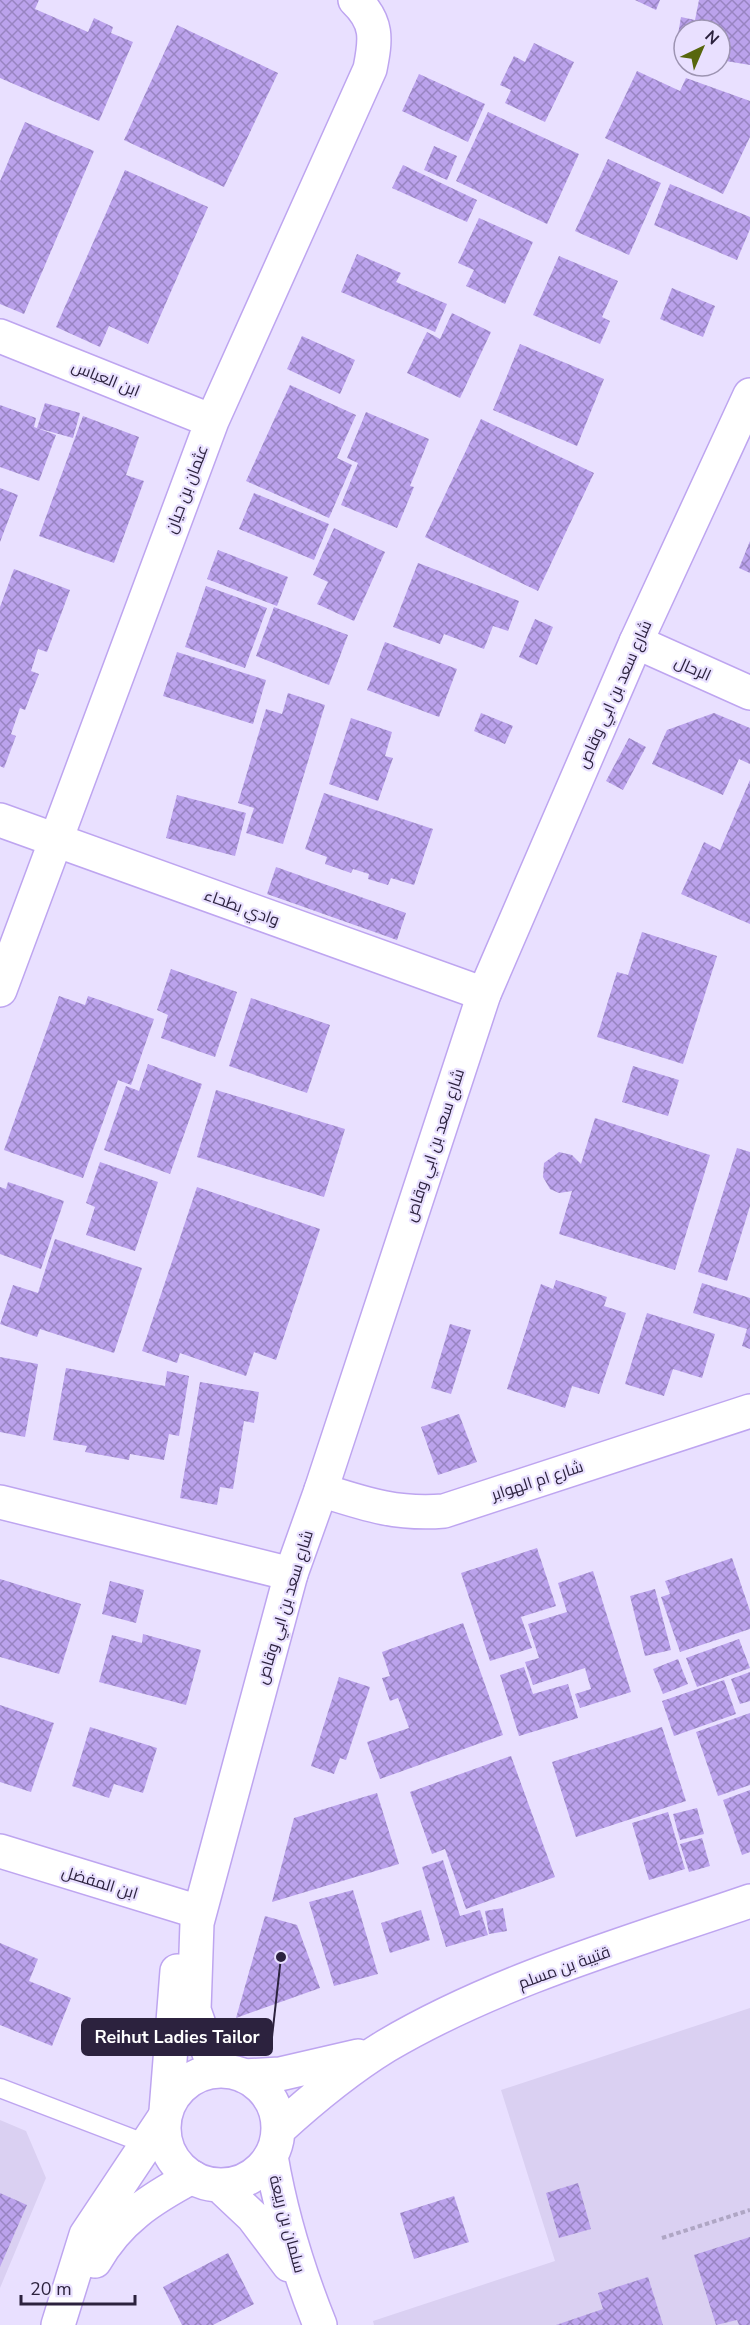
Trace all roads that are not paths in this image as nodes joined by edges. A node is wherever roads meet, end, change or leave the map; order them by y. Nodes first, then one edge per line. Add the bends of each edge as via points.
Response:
1 (354, 0) edge
2 (0, 336) edge
3 (750, 395) edge
4 (212, 421) junction
5 (636, 642) junction
6 (750, 693) edge
7 (0, 820) edge
8 (54, 840) junction
9 (0, 990) edge
10 (484, 994) junction
11 (750, 1411) edge
12 (321, 1490) junction
13 (0, 1502) edge
14 (291, 1575) junction
15 (0, 1851) edge
16 (750, 1901) edge
17 (198, 1918) junction
18 (385, 2047) junction
19 (234, 2073) junction
20 (0, 2088) edge
21 (159, 2126) junction
22 (275, 2143) junction
23 (206, 2181) junction
24 (307, 2292) junction
25 (63, 2310) edge
26 (320, 2325) edge

1 - 4 street, عثمان بن حيان via 373,22 375,45 370,69
2 - 4 street, ابن العباس
3 - 5 street, شارع سعد بن ابي وقاص
4 - 8 street, عثمان بن حيان
5 - 6 street, الرحال
5 - 10 street, شارع سعد بن ابي وقاص
7 - 8 street, وادي بطحاء
8 - 9 street, عثمان بن حيان
8 - 10 street, وادي بطحاء
10 - 12 street, شارع سعد بن ابي وقاص
11 - 12 street, شارع ام الهوابر via 444,1511 382,1509
12 - 14 street, شارع سعد بن ابي وقاص
13 - 14 street
14 - 17 street, شارع سعد بن ابي وقاص
15 - 17 street, ابن المفضل
16 - 18 street, قتيبة بن مسلم via 550,1971 453,2012
17 - 19 street, شارع سعد بن ابي وقاص via 194,2010 209,2053
17 - 21 street, شارع سعد بن ابي وقاص via 176,1974
18 - 19 street, قتيبة بن مسلم via 316,2067
18 - 22 street, قتيبة بن مسلم via 329,2086
19 - 21 street via 193,2078 181,2087
19 - 22 street via 258,2085 269,2098 276,2113
20 - 21 lane
21 - 23 street via 178,2166
21 - 25 street via 86,2235
22 - 23 street via 249,2178
22 - 24 street, سلمان بن ربيعة via 279,2202
23 - 24 street, سلمان بن ربيعة via 253,2217
23 - 25 street via 158,2195 126,2219
24 - 26 street, سلمان بن ربيعة

